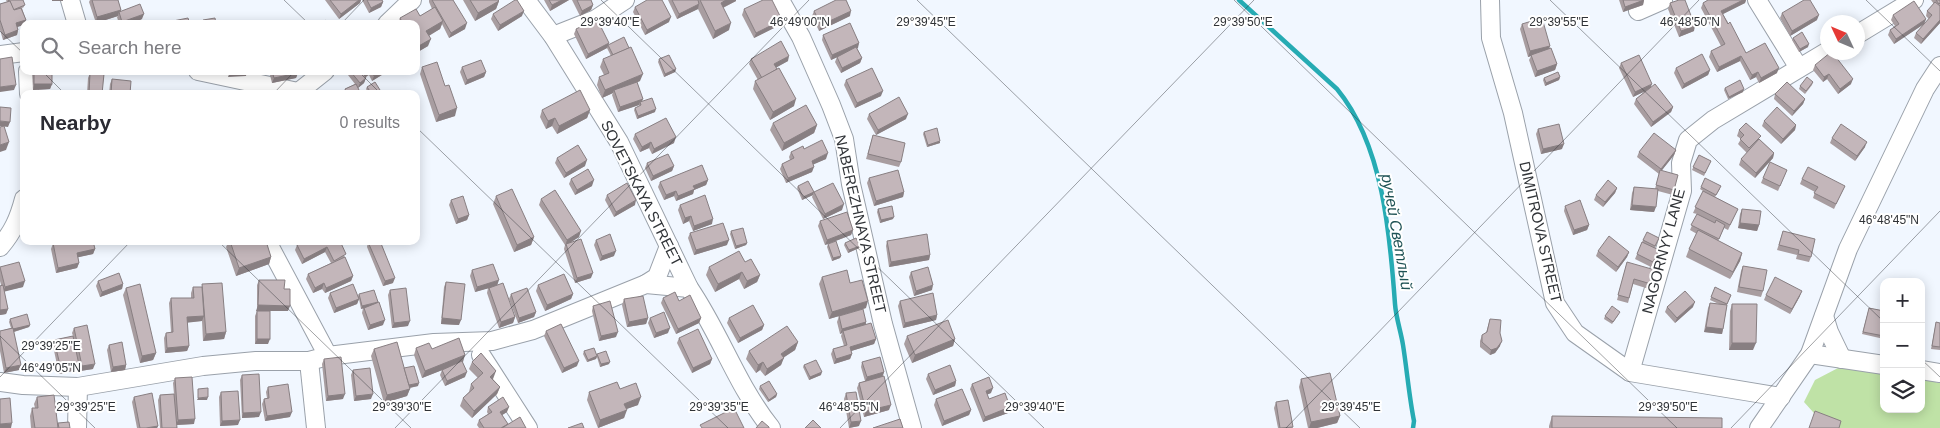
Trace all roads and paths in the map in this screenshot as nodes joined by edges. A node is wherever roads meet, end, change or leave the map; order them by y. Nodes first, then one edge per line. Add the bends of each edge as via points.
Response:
1 (70, 0) edge
2 (412, 0) edge
3 (526, 0) edge
4 (625, 0) edge
5 (780, 0) edge
6 (1490, 0) edge
7 (1663, 0) edge
8 (1757, 0) edge
9 (1914, 0) edge
10 (1638, 11) edge
11 (75, 20) edge
12 (390, 20) edge
13 (1865, 30) edge
14 (553, 36) junction
15 (20, 52) edge
16 (0, 54) edge
17 (1820, 56) edge
18 (1940, 66) edge
19 (1799, 68) junction
20 (28, 75) edge
21 (216, 75) edge
22 (320, 75) edge
23 (29, 90) edge
24 (284, 90) edge
25 (301, 90) edge
26 (20, 212) edge
27 (270, 245) edge
28 (669, 246) junction
29 (0, 247) edge
30 (646, 284) junction
31 (689, 288) junction
32 (1824, 316) junction
33 (473, 343) junction
34 (1810, 354) junction
35 (328, 356) junction
36 (1842, 358) junction
37 (309, 361) junction
38 (1880, 364) edge
39 (1925, 371) edge
40 (1630, 372) junction
41 (1940, 373) edge
42 (0, 382) edge
43 (78, 387) junction
44 (1781, 396) junction
45 (77, 428) edge
46 (316, 428) edge
47 (528, 428) edge
48 (771, 428) edge
49 (912, 428) edge
50 (1759, 428) edge

1 - 11 street
2 - 12 street
3 - 14 street, SOVETSKAYA STREET
4 - 14 street via 596,19
5 - 49 street, NABEREZHNAYA STREET via 801,37 844,140 883,324
6 - 40 street, DIMITROVA STREET via 1491,38 1513,113 1555,303 1575,333
7 - 10 street
8 - 19 street
9 - 13 street
14 - 28 street, SOVETSKAYA STREET via 620,142
15 - 16 street
17 - 19 street, NAGORNYY LANE
18 - 32 street via 1925,89 1848,249
19 - 40 street, NAGORNYY LANE via 1713,120 1688,140 1681,164 1682,191
20 - 23 street
21 - 24 street
22 - 25 street
26 - 29 street via 10,236
27 - 35 street
28 - 30 street via 657,277
28 - 31 street, SOVETSKAYA STREET
30 - 31 street
30 - 33 street via 515,336
31 - 48 street, SOVETSKAYA STREET via 756,408
32 - 34 street
32 - 36 street
33 - 35 street via 434,342
33 - 47 street
34 - 36 street
34 - 44 street
35 - 37 street
36 - 38 street
37 - 43 street via 203,366
37 - 46 street
39 - 41 street
40 - 44 street, DIMITROVA STREET
42 - 43 street
43 - 45 street
44 - 50 street

